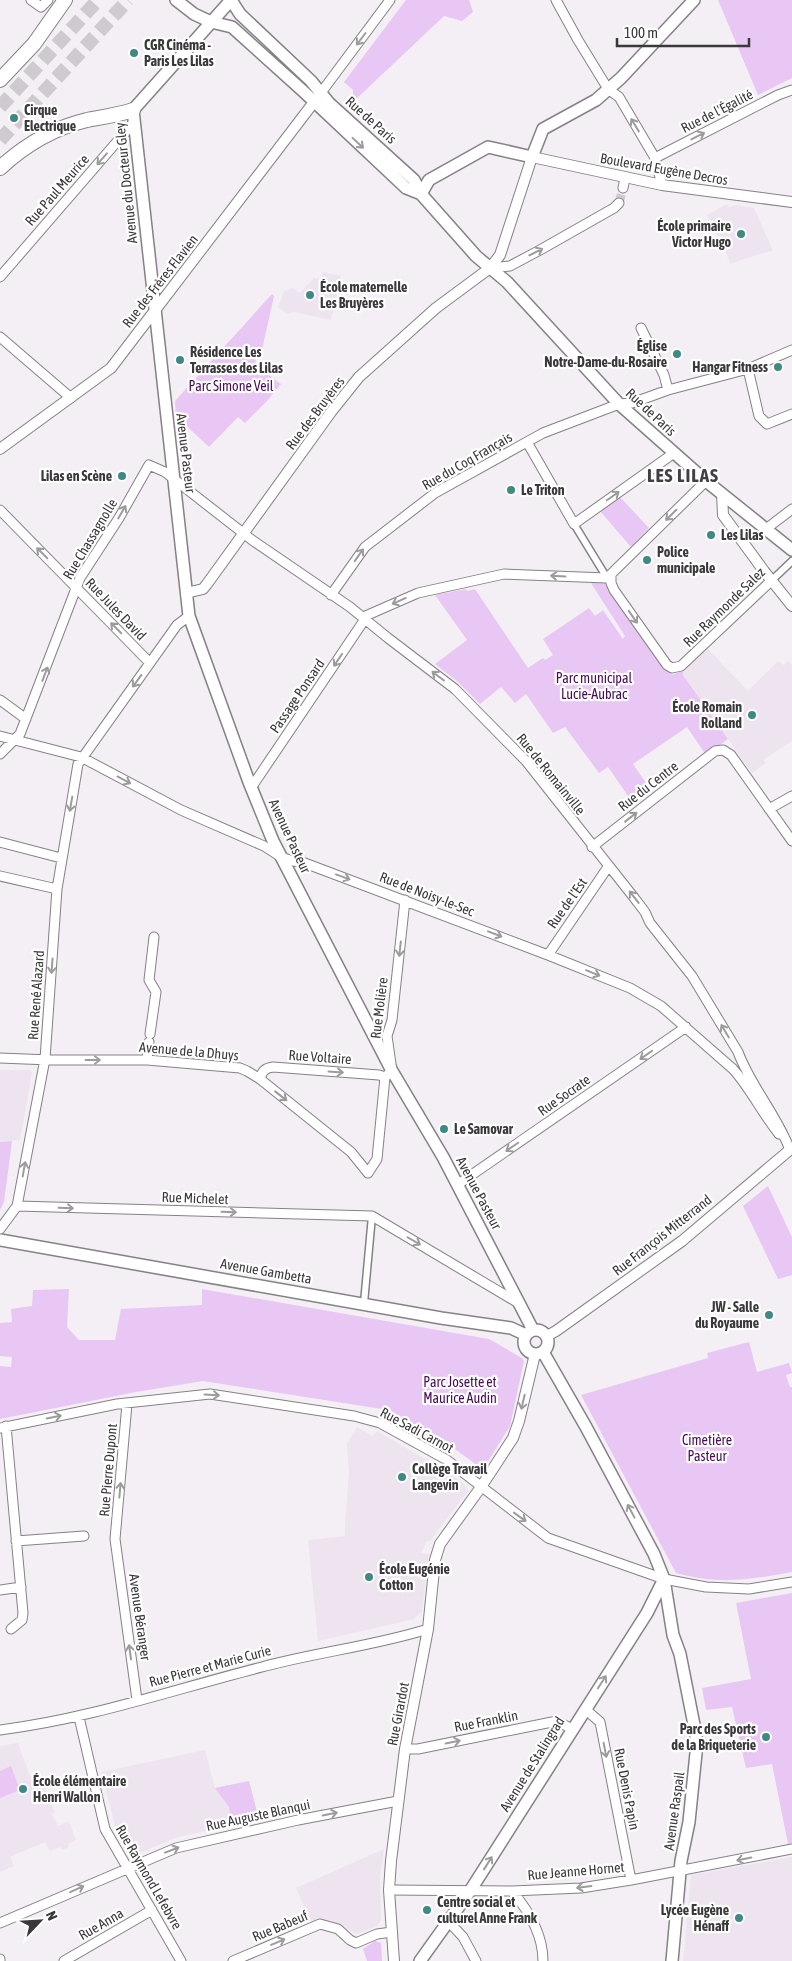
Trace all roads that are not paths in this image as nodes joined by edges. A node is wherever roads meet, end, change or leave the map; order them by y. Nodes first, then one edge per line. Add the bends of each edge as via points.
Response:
1 (31, 0) edge
2 (48, 0) edge
3 (65, 0) edge
4 (176, 0) edge
5 (231, 0) edge
6 (390, 0) edge
7 (556, 0) edge
8 (694, 0) edge
9 (211, 22) junction
10 (0, 80) edge
11 (608, 89) junction
12 (792, 90) edge
13 (321, 91) junction
14 (314, 102) junction
15 (133, 116) junction
16 (532, 157) junction
17 (655, 158) junction
18 (0, 168) edge
19 (662, 185) junction
20 (420, 194) junction
21 (792, 202) edge
22 (619, 203) tunnel mouth
23 (490, 268) junction
24 (0, 277) edge
25 (155, 309) junction
26 (640, 328) dead end
27 (0, 337) edge
28 (792, 350) edge
29 (748, 369) junction
30 (668, 390) junction
31 (70, 398) junction
32 (619, 404) junction
33 (792, 414) edge
34 (527, 442) junction
35 (0, 449) edge
36 (674, 453) junction
37 (174, 480) junction
38 (706, 481) junction
39 (722, 494) junction
40 (792, 509) edge
41 (0, 510) edge
42 (574, 524) junction
43 (766, 529) junction
44 (244, 534) junction
45 (792, 550) edge
46 (792, 561) edge
47 (609, 576) junction
48 (771, 581) junction
49 (76, 587) junction
50 (186, 593) junction
51 (331, 595) junction
52 (792, 606) edge
53 (189, 616) junction
54 (364, 618) junction
55 (150, 663) junction
56 (0, 700) edge
57 (26, 719) junction
58 (0, 736) edge
59 (15, 740) junction
60 (0, 754) edge
61 (81, 757) junction
62 (252, 788) junction
63 (792, 796) edge
64 (769, 809) junction
65 (0, 842) edge
66 (792, 842) edge
67 (592, 847) junction
68 (280, 856) junction
69 (61, 858) junction
70 (608, 867) junction
71 (0, 876) edge
72 (57, 889) junction
73 (405, 900) junction
74 (154, 937) dead end
75 (548, 955) junction
76 (686, 1027) junction
77 (0, 1058) edge
78 (45, 1060) junction
79 (147, 1060) junction
80 (742, 1063) junction
81 (733, 1069) junction
82 (388, 1074) junction
83 (260, 1079) junction
84 (791, 1151) edge
85 (368, 1173) joint
86 (457, 1185) junction
87 (17, 1206) junction
88 (372, 1216) junction
89 (0, 1229) edge
90 (0, 1240) edge
91 (364, 1303) junction
92 (520, 1304) junction
93 (529, 1332) junction
94 (547, 1336) junction
95 (539, 1354) junction
96 (127, 1404) junction
97 (3, 1427) edge
98 (481, 1487) junction
99 (84, 1536) dead end
100 (115, 1539) joint
101 (16, 1540) junction
102 (664, 1579) junction
103 (792, 1582) edge
104 (21, 1587) junction
105 (0, 1590) edge
106 (10, 1629) dead end
107 (428, 1630) junction
108 (137, 1700) junction
109 (585, 1709) junction
110 (79, 1717) junction
111 (572, 1729) junction
112 (0, 1730) edge
113 (405, 1749) junction
114 (398, 1801) junction
115 (792, 1849) edge
116 (127, 1868) junction
117 (680, 1870) junction
118 (631, 1880) junction
119 (389, 1890) junction
120 (470, 1891) junction
121 (512, 1891) junction
122 (152, 1910) junction
123 (449, 1922) junction
124 (0, 1923) edge
125 (392, 1932) junction
126 (64, 1961) edge
127 (181, 1961) edge
128 (233, 1961) edge
129 (394, 1961) edge
130 (420, 1961) edge
131 (476, 1961) edge
132 (543, 1961) edge
133 (672, 1961) edge

1 - 2 street via 41,7
3 - 10 highway via 34,44
4 - 9 main road, Rue de Paris
5 - 9 main road, Avenue du Docteur Gley
5 - 13 main road, Rue de Paris via 240,14
6 -> 13 street
7 - 11 street
8 - 11 main road
9 - 14 main road, Rue de Paris via 232,27
9 - 15 main road, Avenue du Docteur Gley
11 - 16 main road via 596,100 543,129
17 -> 11 street via 619,97
17 -> 12 street, Rue de l'Égalité
13 - 14 street
13 - 20 main road, Rue de Paris via 329,103 414,180
14 -> 20 main road, Rue de Paris via 406,188
14 - 25 street, Rue des Frères Flavien
15 - 18 highway via 87,120 51,133 17,153
15 -> 24 street, Rue Paul Meurice
15 - 25 main road, Avenue du Docteur Gley
16 - 19 street, Boulevard Eugène Decros via 624,183
16 - 20 main road via 488,147 429,180
16 - 23 street via 500,255
17 - 19 street
19 - 21 street, Boulevard Eugène Decros
20 - 23 main road, Rue de Paris
23 -> 22 street via 510,266
23 - 32 main road, Rue de Paris via 507,282
23 - 44 street, Rue des Bruyères via 436,308 359,377
25 - 31 street, Rue des Frères Flavien via 111,368
25 - 37 main road, Avenue Pasteur
26 - 30 street via 664,375
27 - 31 street
28 - 29 street, Rue du Coq Français
29 - 30 street, Rue du Coq Français
29 - 33 street via 759,416 767,424
30 - 32 street, Rue du Coq Français
31 - 35 street, Rue des Frères Flavien
32 - 34 street, Rue du Coq Français via 542,433
32 - 36 main road, Rue de Paris
34 - 42 street
51 -> 34 street, Rue du Coq Français via 365,547 435,493
36 - 38 main road, Rue de Paris
42 -> 36 street
37 - 44 street, Rue de Romainville
49 -> 37 street, Rue Chassagnolle via 149,465
37 - 50 main road, Avenue Pasteur
38 - 39 main road, Rue de Paris
38 -> 47 street
39 - 43 main road, Rue de Paris
39 - 48 street via 723,515
40 - 43 street
49 -> 41 street, Rue Jules David
42 - 47 street
43 - 45 main road, Rue de Paris
44 - 50 street, Rue des Bruyères via 203,589
44 - 51 street, Rue de Romainville
46 - 48 street, Rue Raymonde Salez
47 -> 48 street, Rue Raymonde Salez via 614,590 672,668 681,666
47 -> 54 street via 504,574 418,593
48 - 52 street
55 -> 49 street, Rue Jules David
57 -> 49 street, Rue Chassagnolle
50 - 53 main road, Avenue Pasteur
51 - 54 street, Rue de Romainville
53 - 55 street via 177,625
53 - 62 main road, Avenue Pasteur
54 -> 62 street, Passage Ponsard
67 -> 54 street, Rue de Romainville via 526,761 466,698
55 -> 61 street
56 - 57 street
57 - 59 street, Rue Chassagnolle
58 - 59 street, Rue de Noisy-le-Sec
59 - 60 street, Rue Chassagnolle
59 - 61 street, Rue de Noisy-le-Sec
61 -> 68 street, Rue de Noisy-le-Sec via 181,810
61 -> 69 street, Rue René Alazard
62 - 68 main road, Avenue Pasteur
63 - 64 street
64 - 66 street
67 -> 64 street, Rue du Centre via 715,751 723,750 731,755
65 - 69 street
67 - 70 street, Rue de Romainville
68 -> 73 street, Rue de Noisy-le-Sec
68 - 82 main road, Avenue Pasteur
69 - 72 street, Rue René Alazard
70 - 75 street, Rue de l'Est
80 -> 70 street, Rue de Romainville via 692,976
71 - 72 street
72 -> 78 street, Rue René Alazard
73 -> 75 street, Rue de Noisy-le-Sec
73 -> 82 street, Rue Molière via 392,1020 387,1036
74 - 79 street via 149,980 156,992
75 -> 76 street, Rue de Noisy-le-Sec via 630,988 661,1006
76 - 81 street, Rue de Noisy-le-Sec
76 -> 86 street, Rue Socrate
77 - 78 street, Avenue de la Dhuys
78 -> 79 street, Avenue de la Dhuys
87 -> 78 street, Rue René Alazard
79 - 83 street, Avenue de la Dhuys via 240,1068
80 - 81 street via 741,1069
80 - 84 street, Rue de Romainville
81 - 84 street, Rue de Noisy-le-Sec
83 -> 82 street, Rue Voltaire via 266,1068 273,1067
82 - 85 street, Rue Molière via 377,1159
82 - 86 main road, Avenue Pasteur
83 -> 85 street, Avenue de la Dhuys via 351,1152
84 - 94 street, Rue François Mitterrand via 682,1241
86 - 92 main road, Avenue Pasteur
87 -> 88 street, Rue Michelet
87 - 89 street, Rue René Alazard
88 - 91 street
88 -> 92 street
90 - 91 main road, Avenue Gambetta
91 - 93 main road, Avenue Gambetta
92 - 93 main road, Avenue Pasteur
93 - 94 main road via 540,1330
93 - 95 main road via 523,1341 525,1349
94 - 95 main road via 548,1346
95 -> 98 street via 513,1438
102 -> 95 main road via 586,1427
97 -> 96 street, Rue Sadi Carnot
96 -> 98 street, Rue Sadi Carnot via 210,1394 354,1416 380,1423 406,1436 447,1460
100 -> 96 street, Rue Pierre Dupont
97 - 101 street
98 -> 102 street, Rue Sadi Carnot via 548,1538
98 - 107 street, Rue Girardot via 440,1544 434,1560
99 - 101 street
108 -> 100 street, Avenue Béranger
101 - 104 street
102 - 103 street, Rue Sadi Carnot via 722,1589 749,1589
109 -> 102 main road, Avenue de Stalingrad
102 - 117 main road, Avenue Raspail via 696,1744 692,1798
104 - 105 street
104 - 106 street via 22,1620
107 - 108 street, Rue Pierre et Marie Curie via 269,1665
107 - 113 street, Rue Girardot
108 - 110 street, Rue Pierre et Marie Curie
109 - 111 main road, Avenue de Stalingrad
109 -> 118 street, Rue Denis Papin via 600,1722
110 - 112 street, Rue Pierre et Marie Curie
110 - 116 street, Rue Raymond Lefebvre via 105,1829
113 -> 111 street, Rue Franklin via 557,1721
120 -> 111 main road, Avenue de Stalingrad
113 - 114 street, Rue Girardot
116 -> 114 street, Rue Auguste Blanqui via 184,1846
114 - 119 street, Rue Girardot
115 -> 117 street, Rue Jeanne Hornet
116 - 122 street, Rue Raymond Lefebvre
124 -> 116 street, Rue Auguste Blanqui
117 - 118 street, Rue Jeanne Hornet
117 - 133 main road, Avenue Raspail
118 -> 121 street, Rue Jeanne Hornet via 580,1888
119 - 120 street, Rue Jeanne Hornet
119 - 125 street, Rue Girardot
120 - 121 street, Rue Jeanne Hornet
120 - 123 main road, Avenue de Stalingrad
121 - 132 street via 529,1911 537,1928
122 - 126 street, Rue Anna
122 - 127 street, Rue Raymond Lefebvre
123 - 130 main road, Avenue de Stalingrad
123 - 131 street via 463,1936
128 -> 125 street, Rue Babeuf via 320,1924 338,1929 356,1942
125 - 129 street, Rue Girardot

